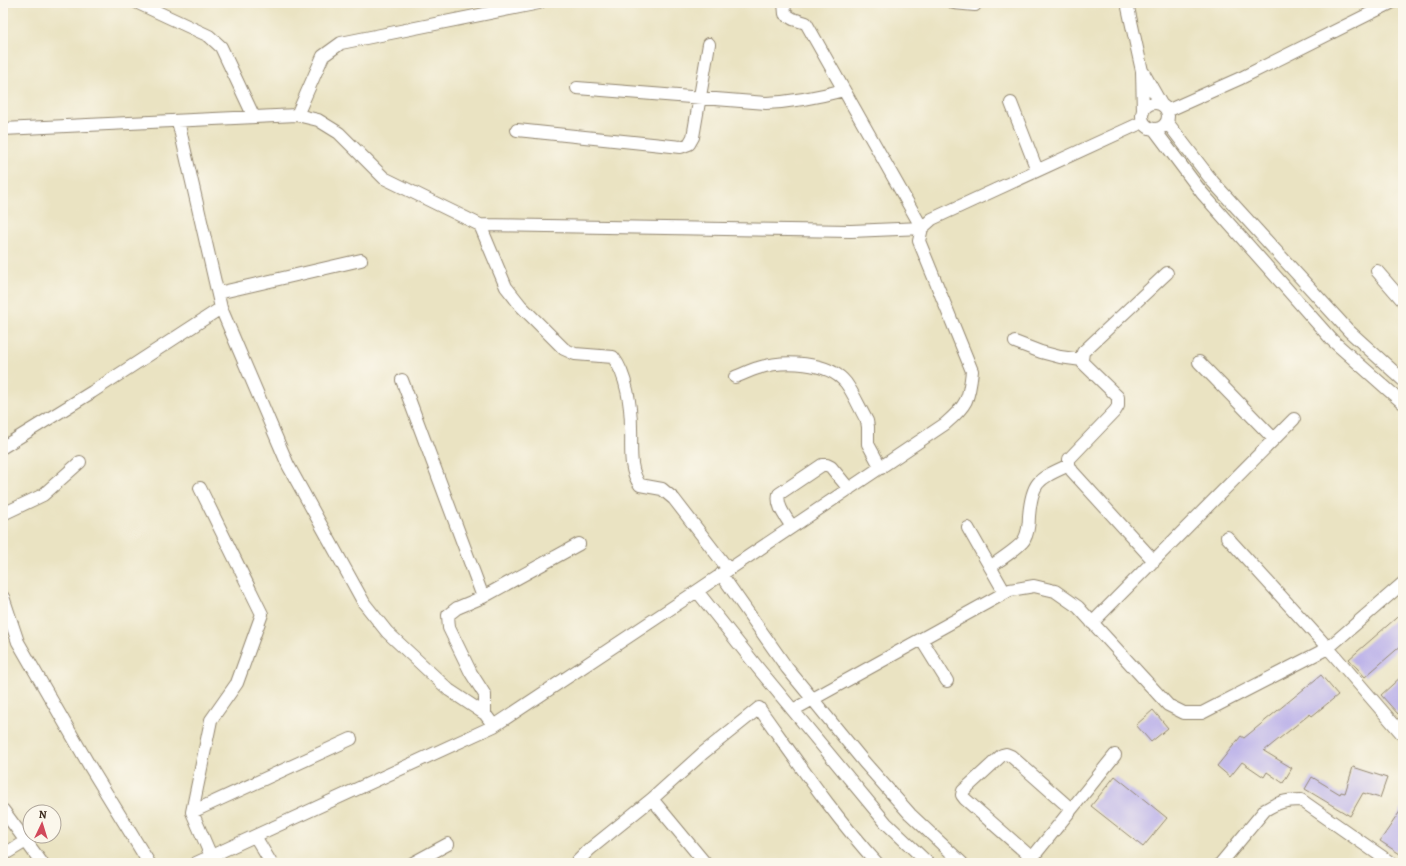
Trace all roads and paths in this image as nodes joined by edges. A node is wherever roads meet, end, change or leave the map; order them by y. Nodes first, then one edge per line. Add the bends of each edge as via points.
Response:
1 (138, 3) edge
2 (784, 3) edge
3 (954, 3) edge
4 (1127, 3) edge
5 (1391, 3) edge
6 (531, 4) edge
7 (975, 5) dead end
8 (708, 44) dead end
9 (1142, 71) junction
10 (577, 88) dead end
11 (844, 90) junction
12 (700, 99) junction
13 (1011, 103) dead end
14 (1165, 113) junction
15 (297, 115) junction
16 (254, 117) junction
17 (1143, 117) junction
18 (178, 121) junction
19 (3, 129) edge
20 (1154, 129) junction
21 (517, 130) dead end
22 (1037, 170) junction
23 (480, 225) junction
24 (922, 228) junction
25 (361, 260) dead end
26 (1377, 271) dead end
27 (1167, 273) dead end
28 (218, 293) junction
29 (1403, 301) edge
30 (221, 308) junction
31 (1015, 342) dead end
32 (1082, 360) junction
33 (1199, 362) dead end
34 (735, 377) dead end
35 (402, 380) dead end
36 (1403, 380) edge
37 (1403, 403) edge
38 (1294, 419) dead end
39 (1274, 439) junction
40 (3, 447) edge
41 (80, 462) dead end
42 (1070, 465) junction
43 (881, 468) junction
44 (200, 488) dead end
45 (849, 489) junction
46 (3, 514) edge
47 (792, 527) junction
48 (968, 528) dead end
49 (1227, 536) dead end
50 (579, 544) dead end
51 (1154, 560) junction
52 (990, 567) junction
53 (724, 572) junction
54 (1403, 583) edge
55 (697, 591) junction
56 (1004, 593) junction
57 (3, 597) edge
58 (483, 597) junction
59 (1092, 623) junction
60 (921, 638) junction
61 (1328, 648) junction
62 (947, 681) dead end
63 (812, 698) junction
64 (793, 710) junction
65 (485, 714) junction
66 (494, 726) junction
67 (1403, 735) edge
68 (351, 738) dead end
69 (1115, 755) dead end
70 (652, 799) junction
71 (1071, 809) junction
72 (3, 810) edge
73 (192, 812) junction
74 (22, 836) edge
75 (255, 836) junction
76 (22, 843) edge
77 (28, 844) edge
78 (448, 844) dead end
79 (3, 855) edge
80 (214, 860) edge
81 (1030, 860) edge
82 (42, 863) edge
83 (149, 863) edge
84 (196, 863) edge
85 (271, 863) edge
86 (413, 863) edge
87 (576, 863) edge
88 (705, 863) edge
89 (877, 863) edge
90 (928, 863) edge
91 (962, 863) edge
92 (1221, 863) edge
93 (1391, 863) edge

1 - 16 street via 209,36 221,47
2 - 11 street via 785,14 806,24
3 - 7 street
4 - 9 street
5 - 14 street
6 - 15 street via 341,43 323,56
8 - 12 street
9 - 14 street
9 - 17 street
10 - 12 street
11 - 12 street via 786,102
11 - 24 street
12 - 21 street via 693,137 689,144 681,147
13 - 22 street
14 - 17 street via 1152,104 1148,106
14 - 20 street via 1161,128
14 - 36 street via 1212,182 1338,320
15 - 16 street
15 - 23 street via 318,120 339,133 384,178
16 - 18 street
17 - 20 street via 1146,125
17 - 22 street
18 - 19 street
18 - 28 street
20 - 37 street via 1202,192 1332,340
22 - 24 street via 932,219
23 - 24 street via 851,231
23 - 53 street via 506,288 521,306 564,349 575,354 613,358 617,362 625,380 632,427 631,463 636,480 640,485 662,489 674,499
24 - 43 street via 918,241 972,371 970,389 964,405 956,414
25 - 28 street
26 - 29 street
27 - 32 street via 1083,352
28 - 30 street
30 - 40 street
30 - 65 street via 288,466 364,603 387,632 448,690
31 - 32 street via 1060,358
32 - 42 street via 1118,397 1118,406 1070,460
33 - 39 street
34 - 43 street via 759,367 785,363 805,364 837,375 846,383 867,421 868,444
35 - 58 street
38 - 39 street
39 - 51 street
41 - 46 street via 43,495
42 - 51 street via 1072,471
42 - 52 street via 1042,478 1033,490 1028,528 1023,541
43 - 45 street
44 - 73 street via 262,614 237,683 211,720
45 - 47 street
45 - 47 street via 831,467 822,465 779,494 779,504
47 - 53 street
48 - 52 street
49 - 61 street
50 - 58 street
51 - 59 street
52 - 56 street
53 - 55 street
53 - 63 street via 787,668
54 - 61 street
55 - 64 street
55 - 66 street
56 - 59 street via 1034,586 1055,591 1078,607
56 - 60 street
57 - 83 street via 18,642
58 - 65 street via 457,608 448,615 448,628 485,695
59 - 61 street via 1168,705 1184,713 1202,713
60 - 62 street
60 - 63 street
61 - 67 street
63 - 64 street
63 - 91 street via 910,814
64 - 90 street via 886,823
65 - 66 street
66 - 75 street
68 - 73 street
69 - 71 street
70 - 87 street
70 - 88 street
70 - 89 street via 703,753 759,708 814,786
71 - 81 street
71 - 81 street via 1006,754 963,791 962,796
72 - 74 street
73 - 80 street
75 - 80 street
75 - 85 street
76 - 79 street
77 - 82 street
78 - 86 street
80 - 84 street
92 - 93 street via 1265,810 1273,804 1287,800 1301,800

